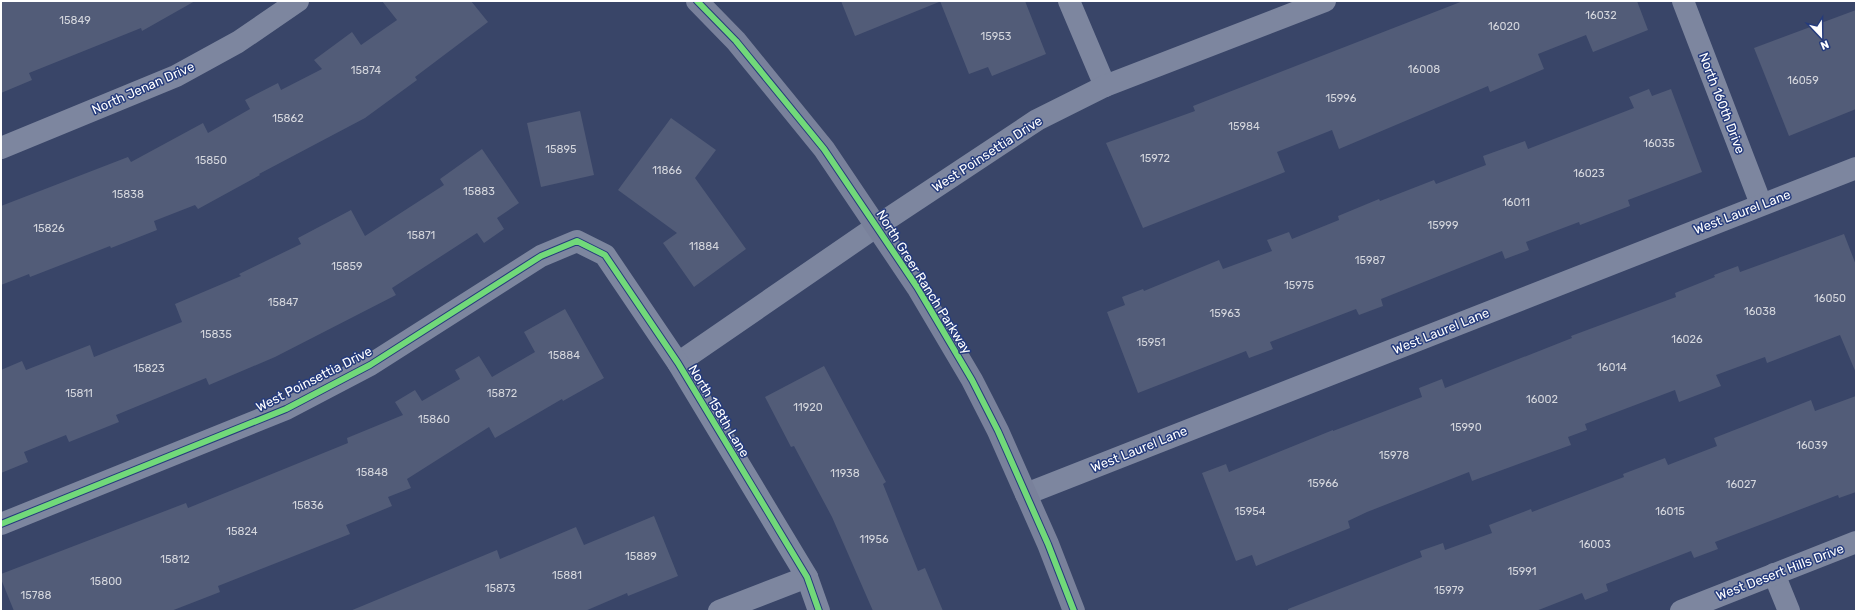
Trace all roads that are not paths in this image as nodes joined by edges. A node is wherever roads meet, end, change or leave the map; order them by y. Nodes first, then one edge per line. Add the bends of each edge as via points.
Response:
1 (298, 1) edge
2 (697, 1) edge
3 (1069, 1) edge
4 (1325, 1) edge
5 (1683, 1) edge
6 (1105, 86) junction
7 (1, 148) edge
8 (1856, 168) edge
9 (1761, 204) junction
10 (877, 226) junction
11 (577, 241) joint
12 (678, 363) junction
13 (1026, 494) junction
14 (1, 524) edge
15 (1856, 542) edge
16 (1774, 574) junction
17 (806, 577) junction
18 (719, 611) edge
19 (819, 611) edge
20 (1074, 611) edge
21 (1681, 611) edge
22 (1789, 611) edge

1 - 7 street, North Jenan Drive via 238,42 176,76
2 - 10 street, North Greer Ranch Parkway via 736,41 784,97 824,148
3 - 6 street
4 - 6 street, West Poinsettia Drive
5 - 9 street, North 160th Drive
6 - 10 street, West Poinsettia Drive via 1037,120
8 - 9 street, West Laurel Lane
9 - 13 street, West Laurel Lane
10 - 12 street, West Poinsettia Drive
10 - 13 street, North Greer Ranch Parkway via 917,287 972,380
11 - 12 street, North 158th Lane via 605,255
11 - 14 street, West Poinsettia Drive via 542,256 370,365 286,410
12 - 17 street, North 158th Lane
13 - 20 street, North Greer Ranch Parkway
15 - 16 street, West Desert Hills Drive
16 - 21 street, West Desert Hills Drive
16 - 22 street
17 - 18 street
17 - 19 street, North 158th Lane

